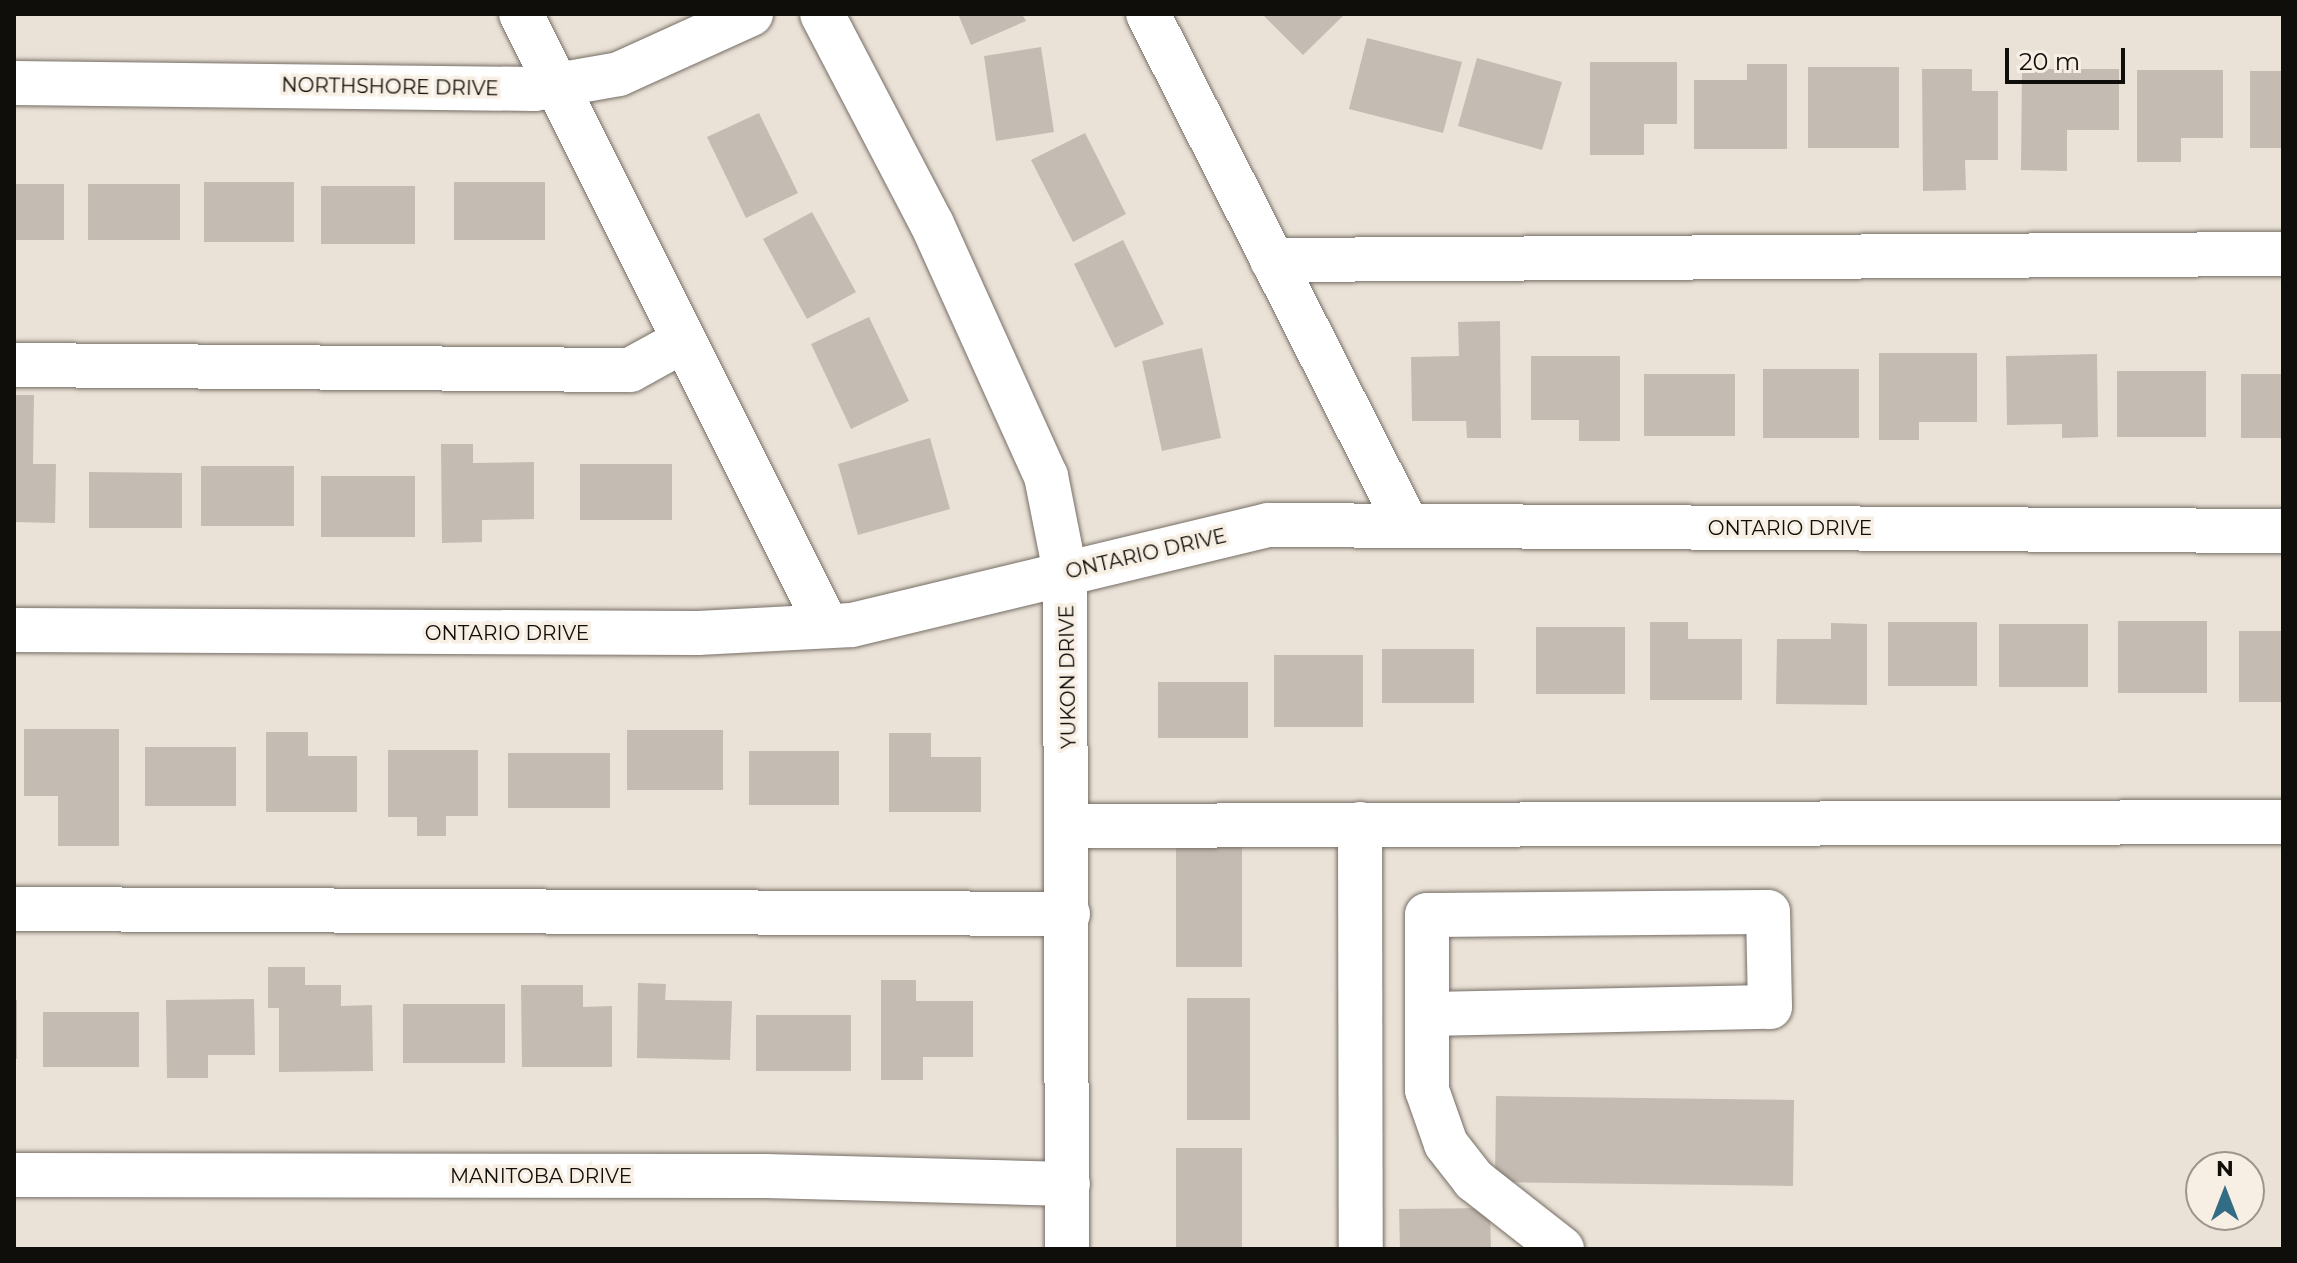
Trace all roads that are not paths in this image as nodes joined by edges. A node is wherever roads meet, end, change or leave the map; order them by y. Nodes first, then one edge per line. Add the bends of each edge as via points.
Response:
1 (521, 14) edge
2 (751, 14) edge
3 (822, 14) edge
4 (1148, 14) edge
5 (14, 83) edge
6 (557, 85) junction
7 (2283, 254) edge
8 (1272, 260) junction
9 (681, 342) junction
10 (14, 365) edge
11 (1407, 525) junction
12 (2283, 531) edge
13 (1065, 572) junction
14 (827, 626) junction
15 (14, 630) edge
16 (2283, 822) edge
17 (1360, 824) junction
18 (1069, 826) junction
19 (14, 909) edge
20 (1068, 914) junction
21 (1428, 1014) junction
22 (14, 1175) edge
23 (1068, 1184) junction
24 (1067, 1249) edge
25 (1361, 1249) edge
26 (1562, 1249) edge

1 - 6 street
2 - 6 street, NORTHSHORE DRIVE via 619,74
3 - 13 street, YUKON DRIVE via 932,224 1046,476
4 - 8 street
5 - 6 street, NORTHSHORE DRIVE via 534,89
6 - 9 street
7 - 8 street
8 - 11 street
9 - 10 street via 630,370
9 - 14 street
11 - 12 street, ONTARIO DRIVE
11 - 13 street, ONTARIO DRIVE via 1268,525
13 - 14 street, ONTARIO DRIVE via 852,625
13 - 18 street, YUKON DRIVE
14 - 15 street, ONTARIO DRIVE via 698,633
16 - 17 street
17 - 18 street
17 - 25 street
18 - 20 street, YUKON DRIVE
19 - 20 street
20 - 23 street, YUKON DRIVE
21 - 21 street via 1770,1007 1768,912 1427,915
21 - 26 street via 1427,1090 1446,1144 1474,1180
22 - 23 street, MANITOBA DRIVE via 765,1176
23 - 24 street, YUKON DRIVE

